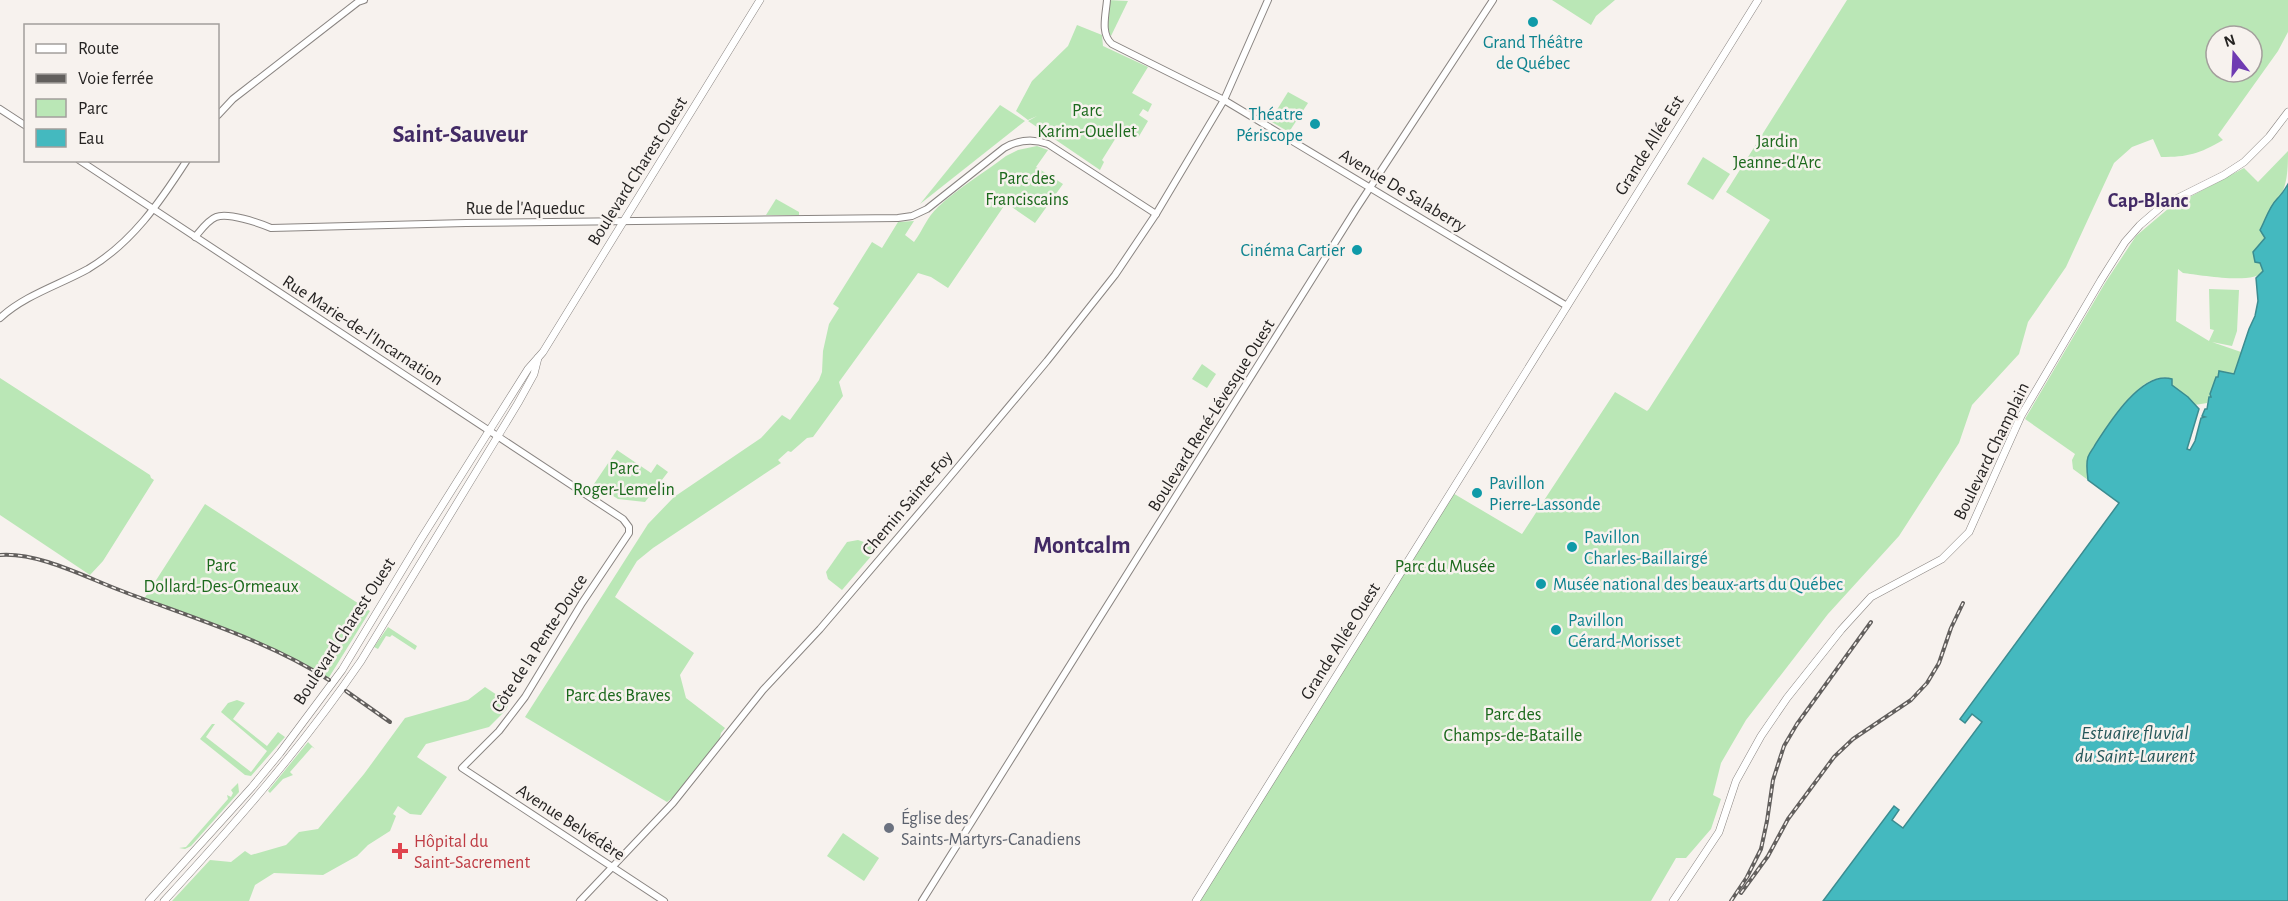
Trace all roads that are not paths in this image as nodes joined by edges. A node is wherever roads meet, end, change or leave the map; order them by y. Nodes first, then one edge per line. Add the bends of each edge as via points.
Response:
1 (364, 0) edge
2 (760, 0) edge
3 (1107, 0) edge
4 (1268, 0) edge
5 (1493, 0) edge
6 (1758, 0) edge
7 (1224, 100) junction
8 (0, 110) edge
9 (2288, 112) edge
10 (219, 115) edge
11 (24, 125) edge
12 (82, 162) edge
13 (186, 162) edge
14 (1370, 188) junction
15 (153, 210) junction
16 (1156, 214) junction
17 (623, 221) junction
18 (195, 237) junction
19 (1567, 306) junction
20 (0, 318) edge
21 (494, 434) junction
22 (629, 527) joint
23 (462, 768) joint
24 (612, 867) junction
25 (149, 901) edge
26 (164, 901) edge
27 (580, 901) edge
28 (664, 901) edge
29 (922, 901) edge
30 (1196, 901) edge
31 (1673, 901) edge

1 - 10 main road via 233,99
2 - 17 main road, Boulevard Charest Ouest
3 - 7 main road, Avenue De Salaberry via 1105,32 1109,41
4 - 7 main road, Chemin Sainte-Foy
5 - 14 main road, Boulevard René-Lévesque Ouest
6 - 19 main road, Grande Allée Est
7 - 14 main road, Avenue De Salaberry
7 - 16 main road, Chemin Sainte-Foy
8 - 11 main road
9 - 31 main road, Boulevard Champlain via 2244,162 2162,206 2125,243 2021,416 1969,532 1942,559 1871,597 1834,639 1761,736 1736,781 1719,832
12 - 15 main road, Rue Marie-de-l'Incarnation
13 - 15 main road
14 - 19 main road, Avenue De Salaberry
14 - 29 main road, Boulevard René-Lévesque Ouest
15 - 18 main road, Rue Marie-de-l'Incarnation
15 - 20 main road via 125,242 103,259 23,301
16 - 17 main road, Rue de l'Aqueduc via 1053,147 1038,141 1021,141 1004,148 921,213 886,218
16 - 24 main road, Chemin Sainte-Foy via 1115,275 1037,373 856,588 763,690 673,803
17 - 18 main road, Rue de l'Aqueduc via 271,228 223,215 211,220
17 - 21 main road, Boulevard Charest Ouest via 528,369
18 - 21 main road, Rue Marie-de-l'Incarnation
19 - 30 main road, Grande Allée Ouest
21 - 22 main road, Rue Marie-de-l'Incarnation via 623,519
21 - 25 main road, Boulevard Charest Ouest via 421,539 316,706 252,787
21 - 26 main road, Boulevard Charest Ouest via 361,662 274,776
22 - 23 main road, Côte de la Pente-Douce via 629,533 525,697 499,731
23 - 24 main road, Avenue Belvédère
24 - 27 main road, Chemin Sainte-Foy
24 - 28 main road, Avenue Belvédère

